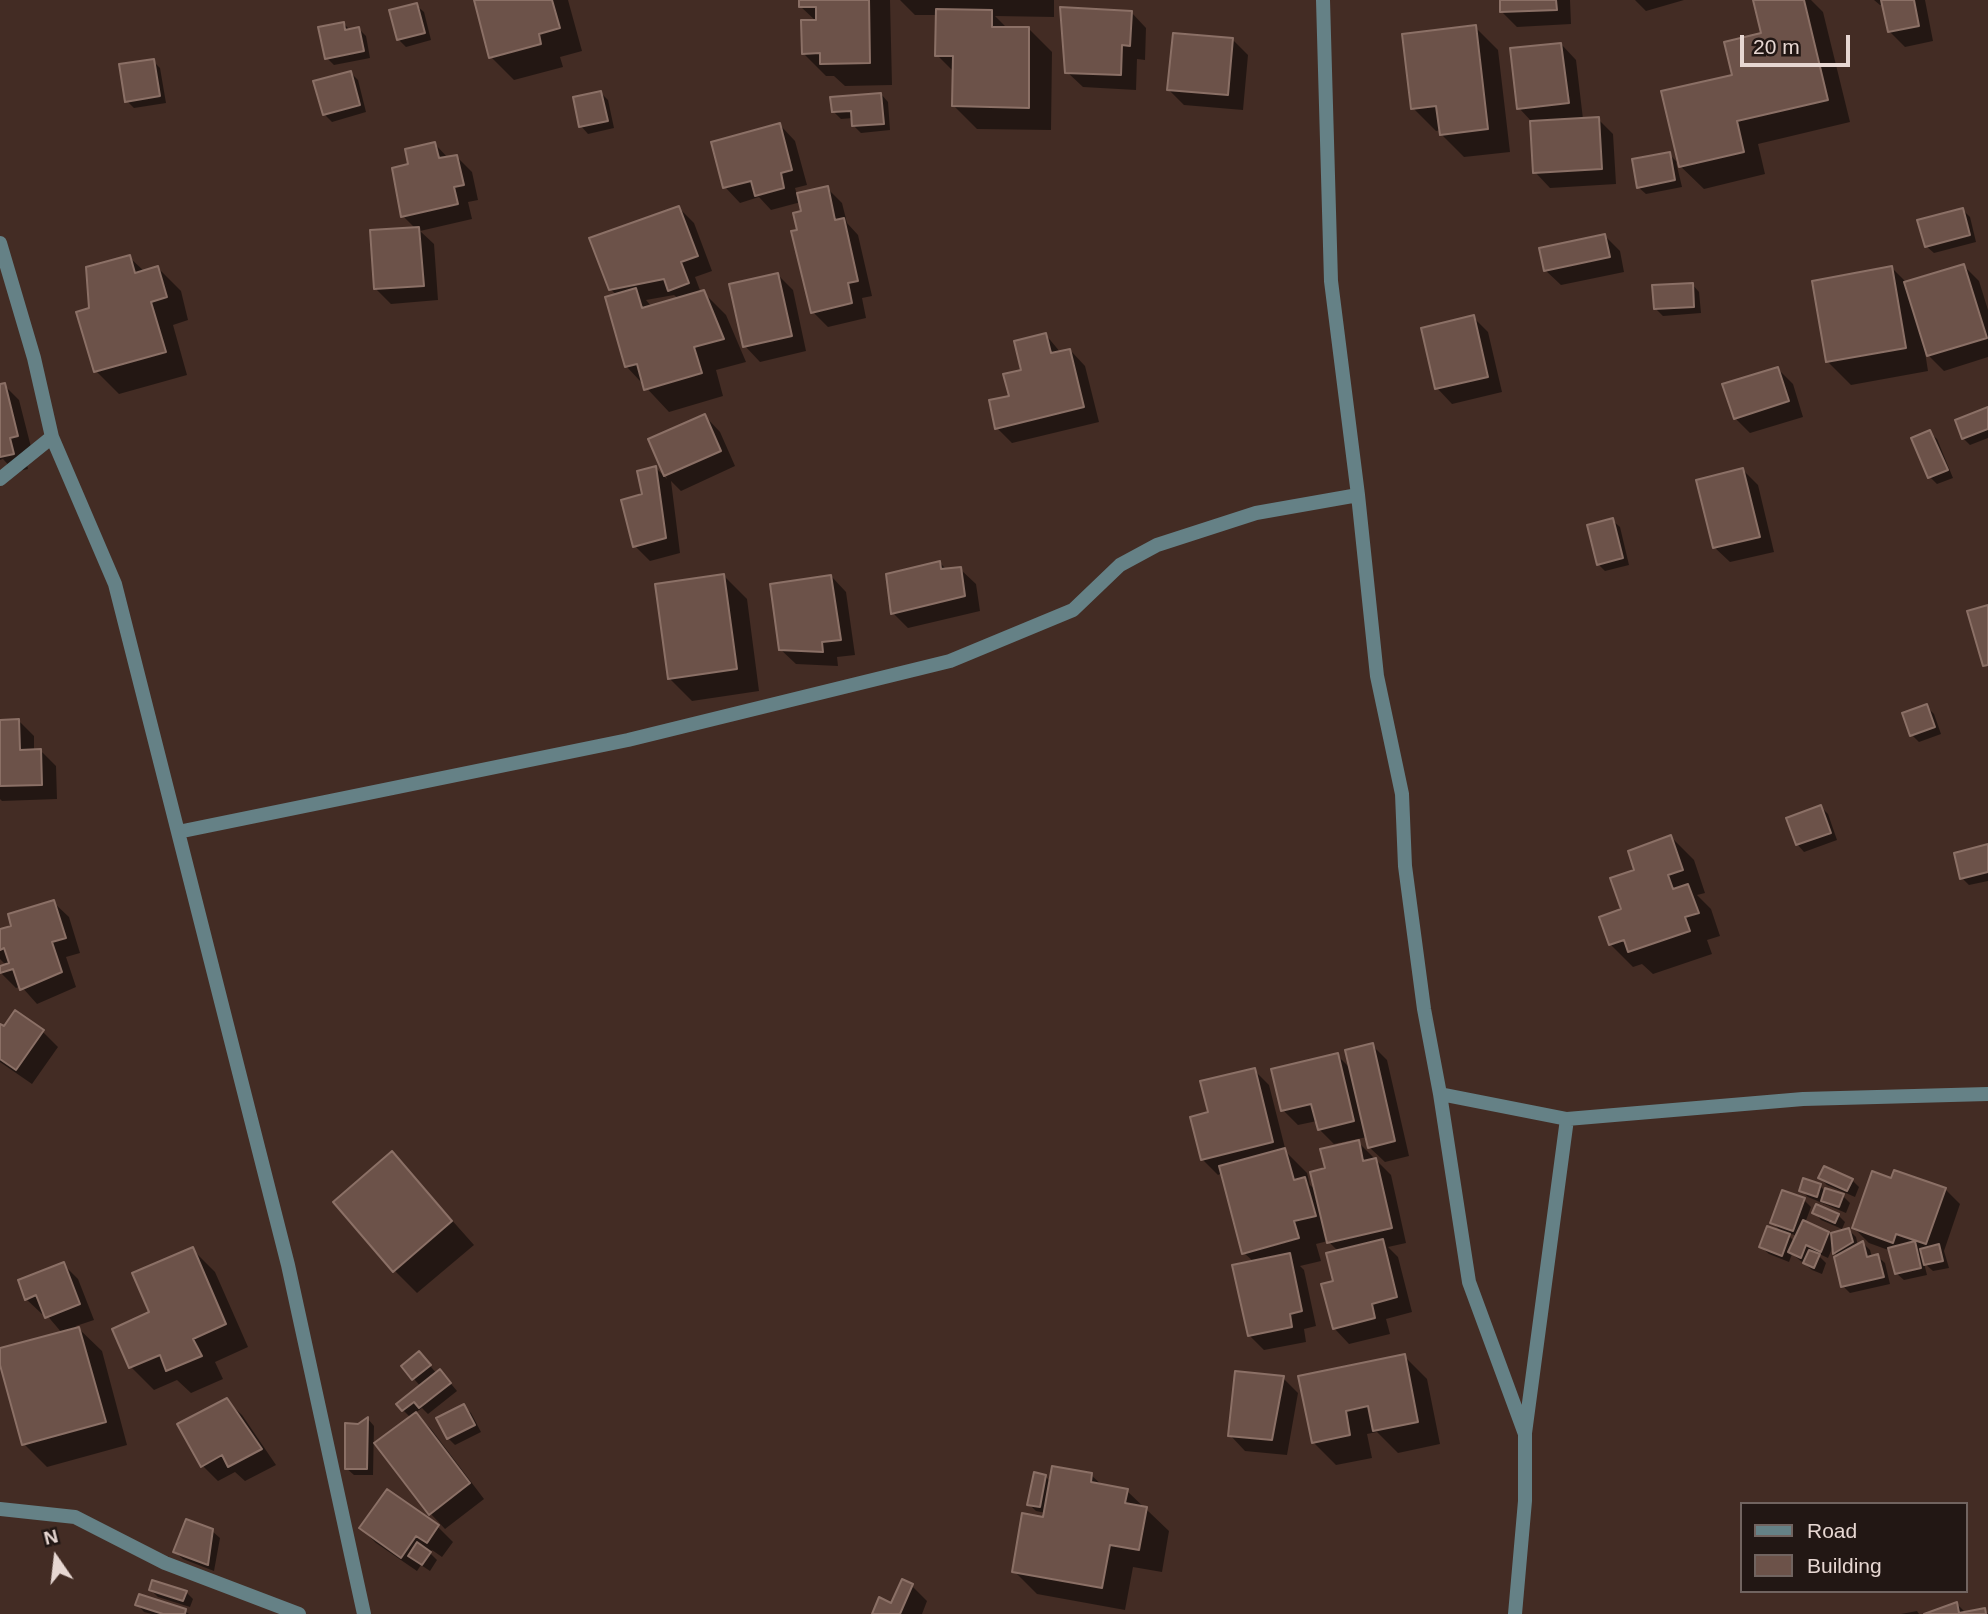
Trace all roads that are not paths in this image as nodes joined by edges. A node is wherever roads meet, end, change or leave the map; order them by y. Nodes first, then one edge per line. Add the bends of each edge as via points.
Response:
1 (1323, 0) edge
2 (0, 243) edge
3 (52, 437) junction
4 (0, 479) edge
5 (1358, 495) junction
6 (178, 832) junction
7 (1440, 1094) junction
8 (1988, 1094) edge
9 (1567, 1119) junction
10 (1525, 1434) junction
11 (0, 1509) edge
12 (299, 1614) edge
13 (364, 1614) edge
14 (1515, 1614) edge

1 - 5 street via 1331,281
2 - 3 street
3 - 4 street
3 - 6 street via 115,584
5 - 6 street via 1256,513 1157,545 1120,565 1073,610 950,661 628,740
5 - 7 street via 1377,676 1402,794 1406,879 1423,1009
6 - 13 street via 288,1265
7 - 9 street
7 - 10 street via 1469,1283
8 - 9 street via 1803,1099
9 - 10 street
10 - 14 street via 1525,1501
11 - 12 street via 75,1517 165,1563

